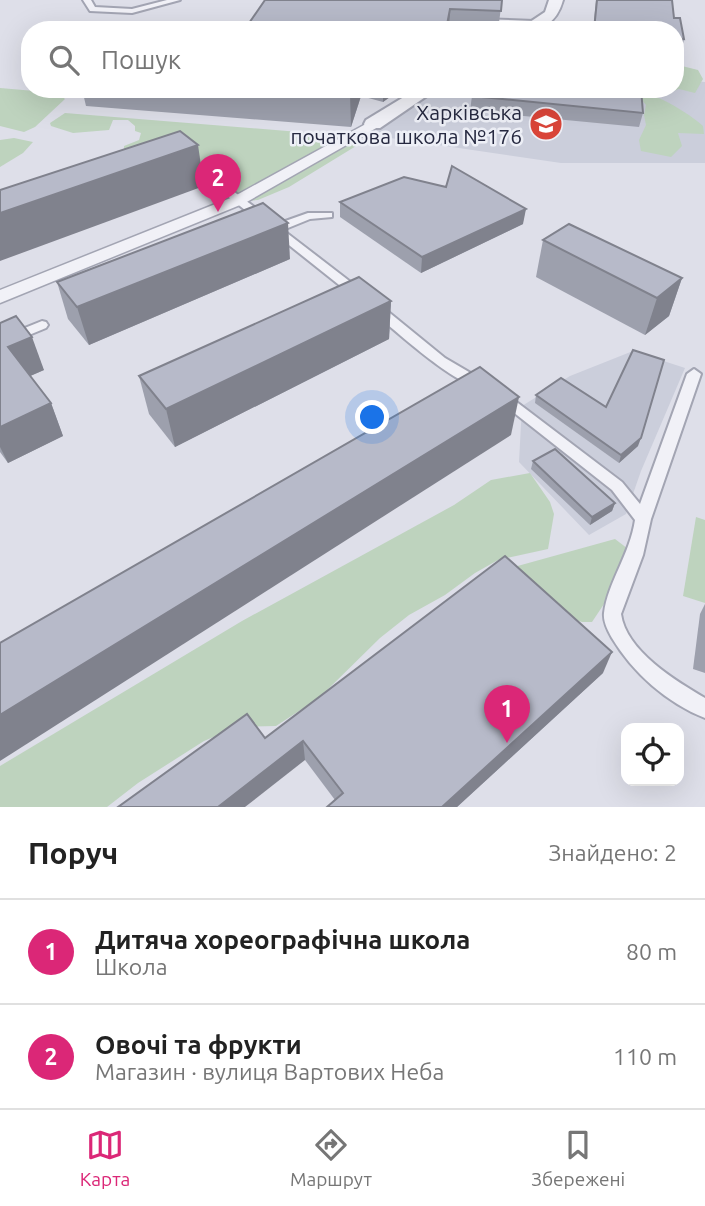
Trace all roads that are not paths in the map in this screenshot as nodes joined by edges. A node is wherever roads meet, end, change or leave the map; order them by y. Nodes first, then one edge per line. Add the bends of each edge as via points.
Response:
1 (87, 0) edge
2 (176, 0) edge
3 (556, 0) edge
4 (471, 20) edge
5 (479, 21) edge
6 (540, 21) edge
7 (415, 98) edge
8 (373, 124) joint
9 (182, 155) edge
10 (239, 200) junction
11 (328, 215) dead end
12 (275, 229) junction
13 (0, 297) edge
14 (42, 326) dead end
15 (0, 343) edge
16 (694, 374) dead end
17 (643, 519) junction
18 (705, 709) edge

1 - 2 lane via 93,9 132,11
3 - 6 street via 552,14
4 - 5 lane
7 - 8 street
8 - 10 street
9 - 10 lane
10 - 12 lane
10 - 13 street
11 - 12 lane via 308,216
12 - 17 lane via 471,386 508,402 617,486
14 - 15 lane
16 - 17 lane
17 - 18 lane via 631,569 612,613 615,626 639,665

